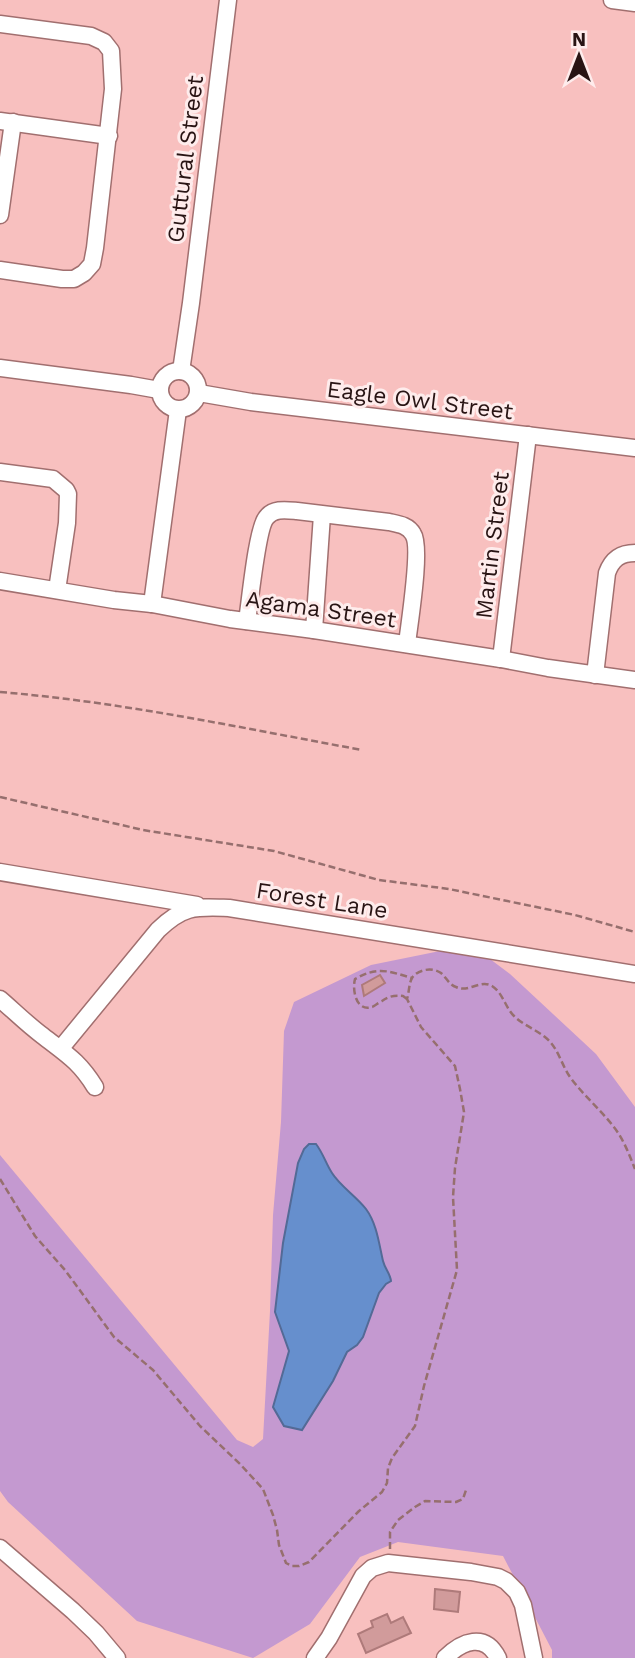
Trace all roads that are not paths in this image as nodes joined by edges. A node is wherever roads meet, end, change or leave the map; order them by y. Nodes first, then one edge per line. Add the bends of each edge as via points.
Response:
1 (228, 0) edge
2 (612, 0) edge
3 (635, 3) edge
4 (0, 24) edge
5 (7, 121) edge
6 (109, 136) junction
7 (0, 215) edge
8 (0, 270) edge
9 (0, 368) edge
10 (181, 371) junction
11 (159, 390) junction
12 (199, 393) junction
13 (178, 410) junction
14 (528, 436) junction
15 (635, 448) edge
16 (0, 472) edge
17 (322, 515) junction
18 (635, 553) edge
19 (0, 581) edge
20 (57, 590) junction
21 (152, 604) junction
22 (247, 621) junction
23 (314, 630) junction
24 (407, 644) junction
25 (501, 659) junction
26 (595, 675) junction
27 (635, 680) edge
28 (0, 872) edge
29 (206, 907) junction
30 (635, 974) edge
31 (0, 999) edge
32 (61, 1048) junction
33 (95, 1087) dead end
34 (0, 1548) edge
35 (117, 1658) edge
36 (315, 1658) edge
37 (445, 1658) edge
38 (498, 1658) edge
39 (534, 1658) edge

1 - 10 street, Guttural Street
2 - 3 street
4 - 6 street via 91,36 104,42 112,61
5 - 6 street
5 - 7 street
6 - 8 street via 92,264 74,279
9 - 11 street
10 - 11 street via 163,379
10 - 12 street via 194,378
11 - 13 street via 167,407
12 - 13 street via 188,408
12 - 14 street, Eagle Owl Street
13 - 21 street
14 - 15 street, Eagle Owl Street
14 - 25 street, Martin Street
16 - 20 street via 53,479 66,489 67,523
17 - 22 street via 282,510 265,519
17 - 23 street
17 - 24 street via 395,523 412,532 416,556
18 - 26 street via 617,557 607,573
19 - 20 street, Agama Street
20 - 21 street, Agama Street
21 - 22 street, Agama Street
22 - 23 street, Agama Street
23 - 24 street, Agama Street
24 - 25 street, Agama Street
25 - 26 street, Agama Street
26 - 27 street, Agama Street
28 - 29 street
29 - 30 street, Forest Lane
29 - 32 street, Forest Lane via 184,910 165,924
31 - 32 street
32 - 33 street
34 - 35 street via 73,1611
36 - 39 street via 363,1576 388,1563 506,1581 523,1605
37 - 38 street via 462,1644 478,1642 489,1646

